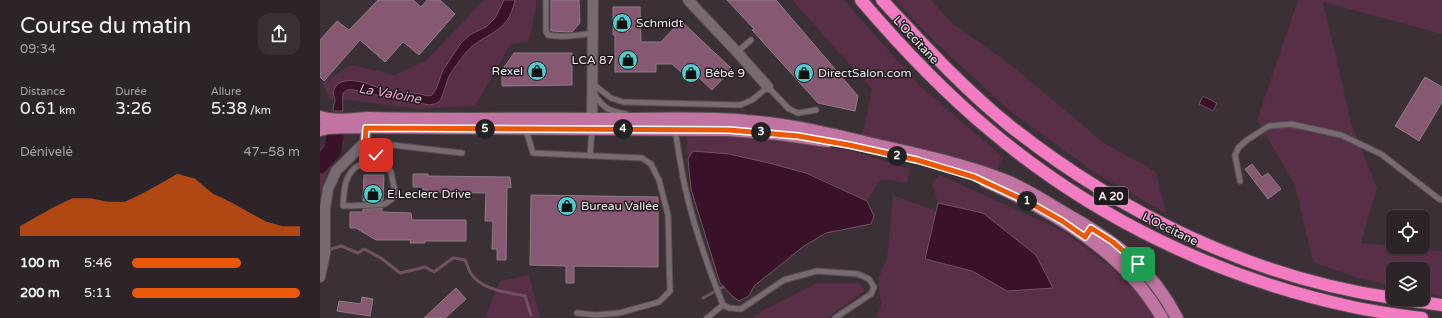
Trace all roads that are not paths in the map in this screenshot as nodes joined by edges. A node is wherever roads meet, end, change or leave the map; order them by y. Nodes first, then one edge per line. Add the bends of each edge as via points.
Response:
1 (546, 0) edge
2 (593, 0) edge
3 (688, 0) edge
4 (861, 0) edge
5 (882, 0) edge
6 (594, 33) junction
7 (751, 40) dead end
8 (737, 52) junction
9 (592, 87) junction
10 (768, 87) junction
11 (816, 110) dead end
12 (320, 117) edge
13 (644, 119) junction
14 (366, 123) junction
15 (593, 124) junction
16 (674, 124) junction
17 (525, 129) junction
18 (320, 130) edge
19 (365, 142) junction
20 (462, 153) dead end
21 (376, 155) junction
22 (590, 156) junction
23 (1240, 181) dead end
24 (1442, 200) edge
25 (1088, 233) junction
26 (320, 277) edge
27 (1386, 297) edge
28 (1430, 303) edge
29 (723, 305) junction
30 (1442, 305) edge
31 (577, 314) dead end
32 (707, 318) edge
33 (835, 318) edge
34 (1162, 318) edge
35 (1177, 318) edge
36 (1422, 318) edge

1 - 6 lane via 548,35
2 - 6 street
3 - 8 street
4 - 36 highway, L'Occitane / A 20 via 928,74 992,132 1088,202 1183,252 1262,283 1354,307
5 - 27 highway, L'Occitane / A 20 via 948,70 1009,125 1065,167 1119,201 1195,239 1270,268 1340,288
6 - 9 street
7 - 8 lane
8 - 10 street
9 - 10 lane via 616,100 740,105 752,100
9 - 13 lane via 601,105 612,111
9 - 15 street
10 - 11 lane via 789,109 798,113
12 - 14 main road
13 - 15 main road
13 - 16 main road
14 - 15 main road
14 - 17 main road
14 - 18 main road
14 - 19 street
15 - 16 main road
15 - 17 main road
15 - 22 lane
16 - 25 main road via 827,141 917,160 974,177
16 - 29 lane via 685,187 702,248
17 - 22 lane via 533,153
19 - 20 lane
19 - 21 lane
19 - 26 street via 336,171 328,189 325,208 326,248
21 - 21 lane via 374,160 357,166 350,174 344,184 344,206 385,204 392,199 395,192 391,172
22 - 31 lane via 642,158 651,164 668,215 670,291 659,302 619,313
23 - 24 lane via 1235,155 1239,147 1269,126 1291,124 1341,135 1381,154
25 - 34 main road via 1139,283
25 - 35 main road via 1113,242 1138,264 1163,293
28 - 30 highway
29 - 32 lane
29 - 33 lane via 741,309 784,280 817,272 858,274 869,279 874,287 872,294

